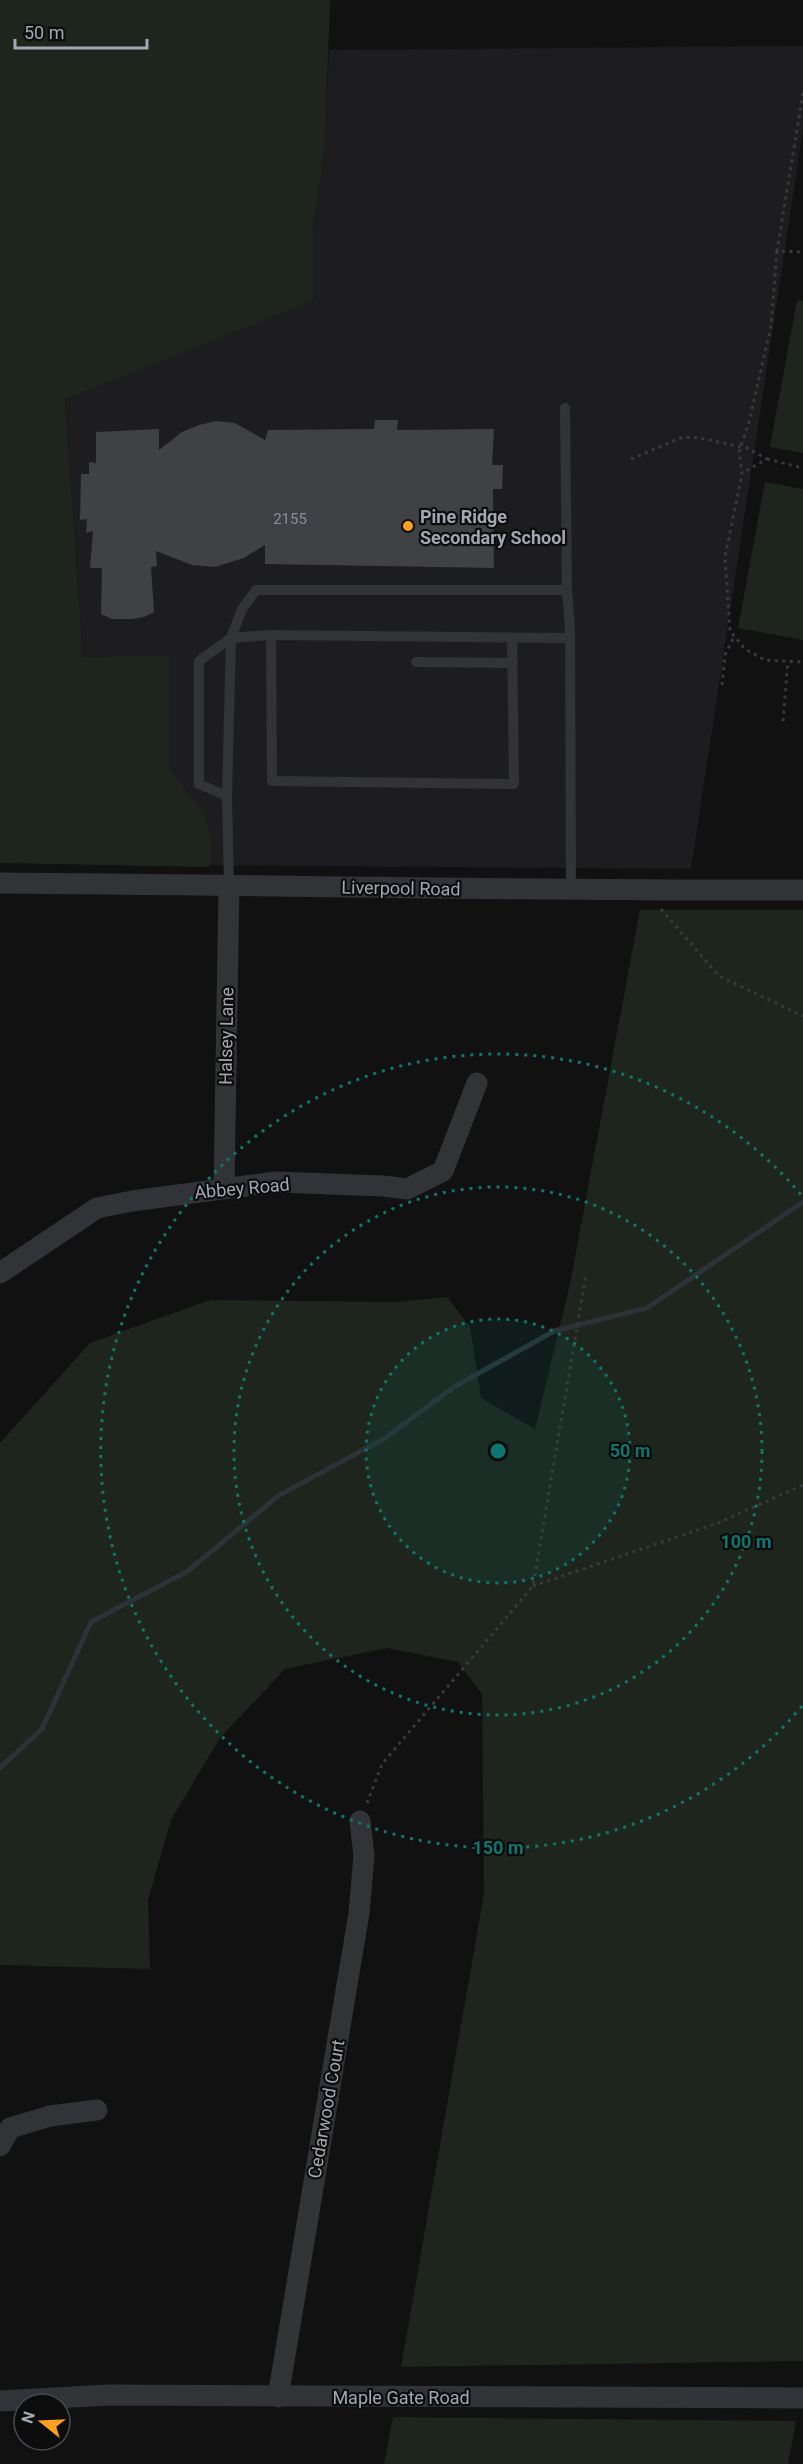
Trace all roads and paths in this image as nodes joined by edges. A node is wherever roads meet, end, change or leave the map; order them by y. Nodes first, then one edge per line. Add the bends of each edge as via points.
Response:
1 (803, 93) edge
2 (777, 251) junction
3 (803, 252) edge
4 (565, 408) dead end
5 (741, 447) junction
6 (631, 459) dead end
7 (767, 459) junction
8 (803, 468) edge
9 (742, 473) junction
10 (567, 590) junction
11 (272, 635) junction
12 (734, 637) junction
13 (231, 638) junction
14 (512, 638) junction
15 (570, 638) junction
16 (788, 661) junction
17 (416, 662) dead end
18 (803, 662) edge
19 (513, 663) junction
20 (722, 685) dead end
21 (783, 721) dead end
22 (227, 796) junction
23 (0, 883) edge
24 (229, 885) junction
25 (803, 890) edge
26 (571, 891) junction
27 (661, 909) dead end
28 (803, 1016) edge
29 (477, 1083) dead end
30 (224, 1188) junction
31 (0, 1273) edge
32 (586, 1274) dead end
33 (803, 1485) edge
34 (533, 1586) junction
35 (360, 1821) joint
36 (97, 2110) dead end
37 (0, 2146) edge
38 (278, 2397) junction
39 (803, 2398) edge
40 (0, 2401) edge

1 - 2 path
2 - 3 path
2 - 5 path via 771,326
4 - 10 lane
5 - 6 path via 683,437
5 - 7 path
5 - 9 path
7 - 8 path
7 - 9 path
9 - 12 path via 725,556 730,631
10 - 13 lane via 256,590 242,609
10 - 15 lane
11 - 13 lane
11 - 14 lane
11 - 19 lane via 272,781 514,783
12 - 16 path via 745,649 765,660
12 - 20 path via 725,655
13 - 22 lane
13 - 22 lane via 199,661 199,784
14 - 15 lane
14 - 19 lane
15 - 26 lane
16 - 18 path
16 - 21 path
17 - 19 lane
22 - 24 lane
23 - 24 street, Liverpool Road
24 - 26 street, Liverpool Road
24 - 30 street, Halsey Lane
25 - 26 street, Liverpool Road
27 - 28 path via 719,976
29 - 30 street, Abbey Road via 443,1171 407,1189 276,1182
30 - 31 street, Abbey Road via 97,1208
32 - 34 path
33 - 34 path via 718,1523
34 - 35 path via 382,1764
35 - 38 street, Cedarwood Court via 364,1856 360,1913
36 - 37 street via 50,2116 10,2128
38 - 39 street, Maple Gate Road
38 - 40 street, Maple Gate Road via 109,2395

